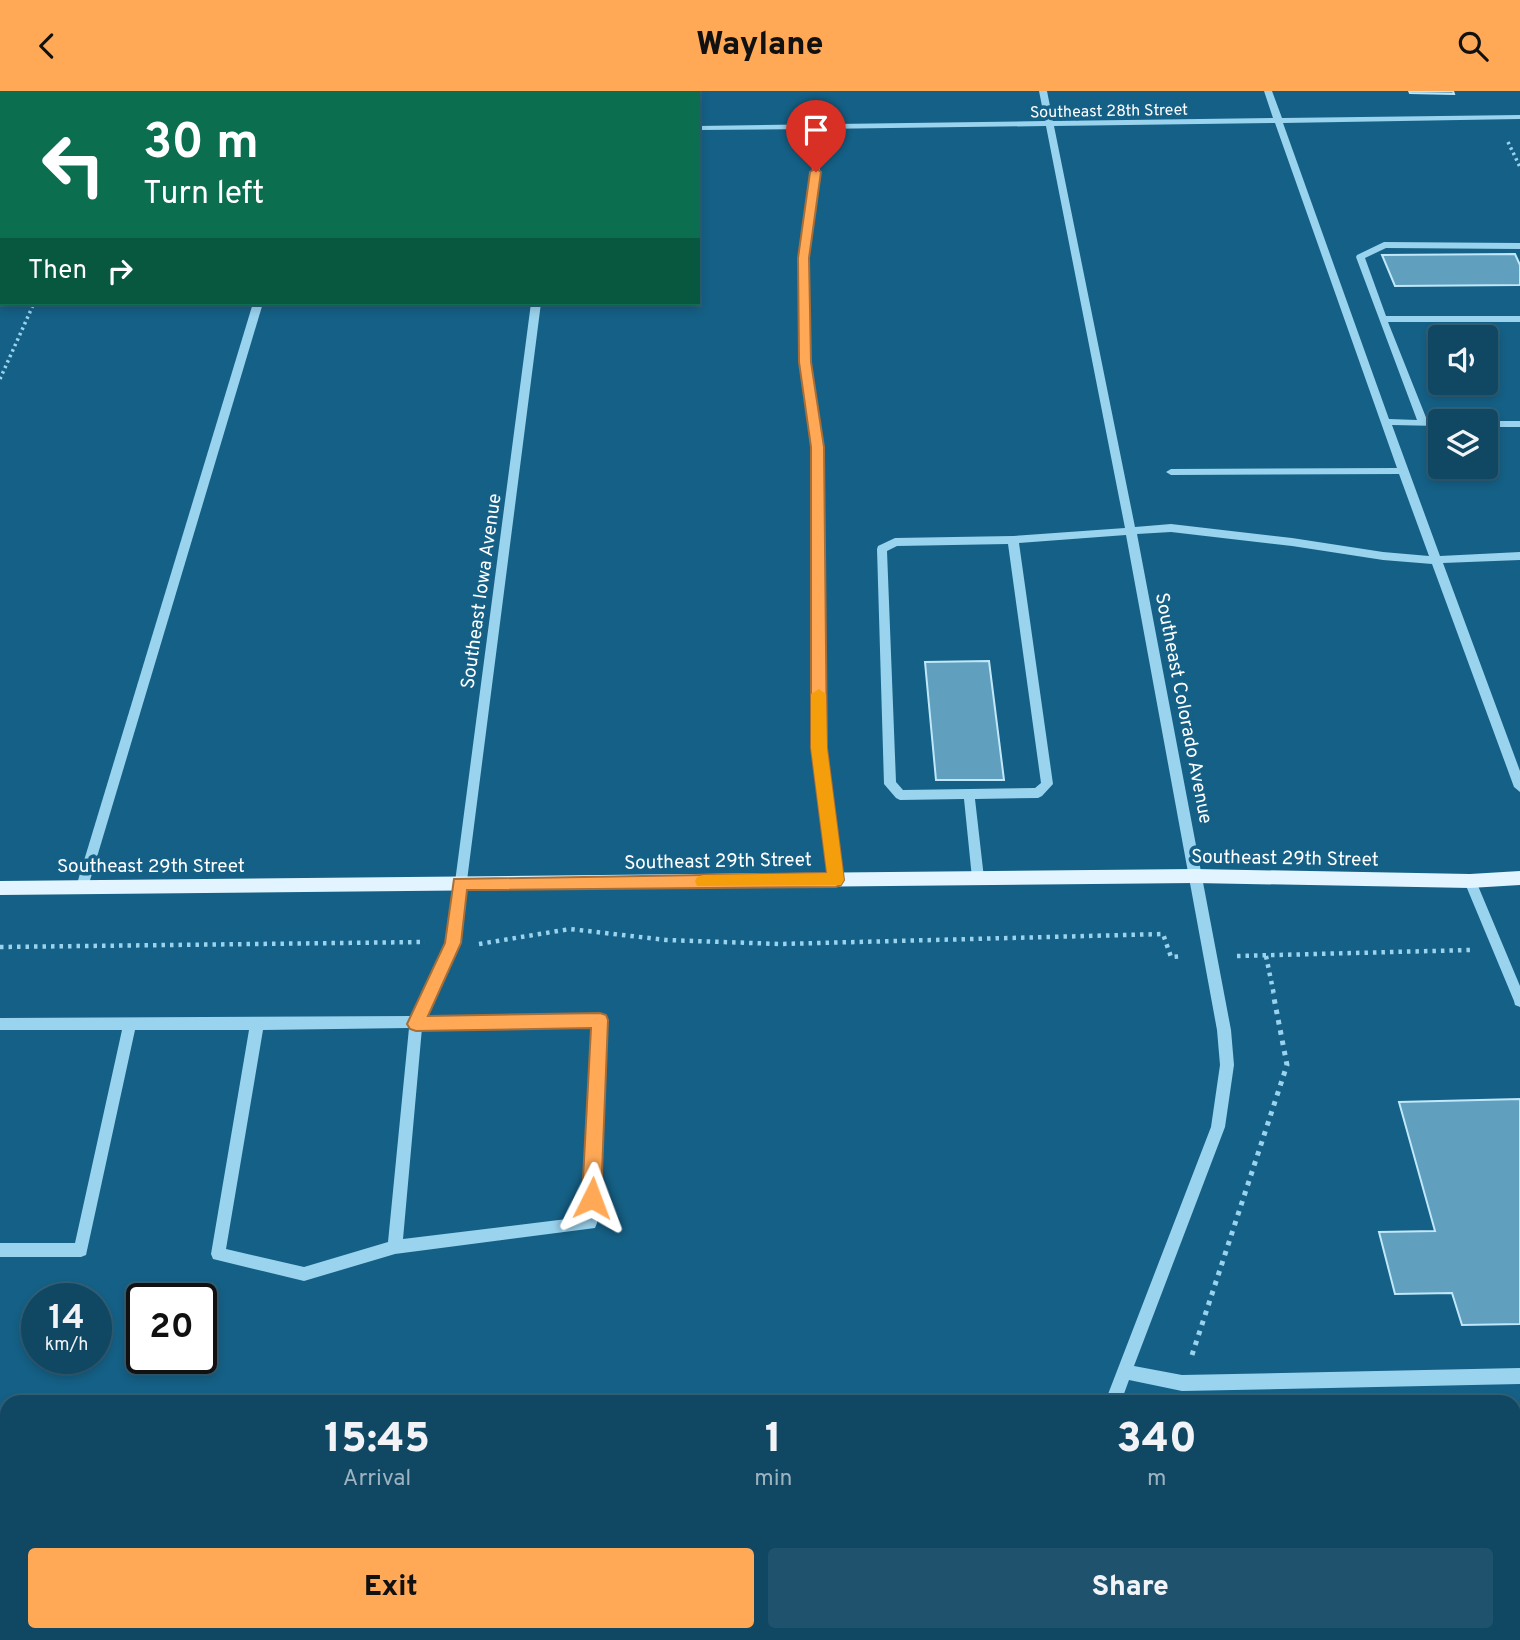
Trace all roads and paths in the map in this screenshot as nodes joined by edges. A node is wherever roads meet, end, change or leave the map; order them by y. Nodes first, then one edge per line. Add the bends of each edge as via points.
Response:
1 (1043, 91) edge
2 (1268, 91) edge
3 (1520, 117) edge
4 (1278, 121) junction
5 (1050, 124) junction
6 (814, 127) junction
7 (700, 128) edge
8 (1520, 246) edge
9 (33, 305) edge
10 (257, 305) edge
11 (536, 305) edge
12 (1382, 319) junction
13 (1520, 319) edge
14 (0, 379) edge
15 (1385, 422) junction
16 (1423, 423) junction
17 (1428, 423) edge
18 (1498, 424) edge
19 (1520, 424) edge
20 (1403, 471) junction
21 (1171, 472) dead end
22 (1130, 532) junction
23 (1013, 540) junction
24 (1520, 556) edge
25 (1435, 560) junction
26 (1520, 787) edge
27 (969, 794) junction
28 (1195, 876) junction
29 (1520, 878) edge
30 (978, 879) junction
31 (836, 880) junction
32 (1470, 881) junction
33 (459, 884) junction
34 (82, 887) junction
35 (0, 888) edge
36 (453, 943) junction
37 (0, 947) edge
38 (1499, 950) junction
39 (1209, 955) junction
40 (1266, 956) junction
41 (1520, 1001) edge
42 (0, 1024) edge
43 (130, 1024) junction
44 (257, 1024) junction
45 (416, 1024) junction
46 (395, 1247) junction
47 (0, 1250) edge
48 (1126, 1372) junction
49 (1520, 1376) edge
50 (1182, 1383) junction
51 (1116, 1395) edge

1 - 5 street, Southeast Colorado Avenue
2 - 4 street
3 - 4 street, Southeast 28th Street
4 - 5 street, Southeast 28th Street
4 - 15 street
5 - 6 street, Southeast 28th Street
5 - 22 street, Southeast Colorado Avenue
6 - 7 street, Southeast 28th Street
6 - 31 street via 816,172 803,258 805,362 818,447 819,748
8 - 12 lane via 1384,245 1360,257
9 - 14 path
10 - 34 street
11 - 33 street, Southeast Iowa Avenue
12 - 13 street
12 - 16 street
15 - 16 street
15 - 20 street
16 - 17 street
18 - 19 street
20 - 21 street
20 - 25 street
22 - 23 street
22 - 25 street via 1171,528
22 - 28 street, Southeast Colorado Avenue
23 - 27 street via 1047,784 1038,793
23 - 27 street via 895,542 882,549 890,784 900,795
24 - 25 street
25 - 26 street
27 - 30 street
28 - 30 main road, Southeast 29th Street
28 - 32 main road, Southeast 29th Street
28 - 39 street, Southeast Colorado Avenue
29 - 32 main road, Southeast 29th Street
30 - 31 main road, Southeast 29th Street
31 - 33 main road, Southeast 29th Street
32 - 38 street
33 - 34 main road, Southeast 29th Street
33 - 36 street, Southeast Iowa Avenue
34 - 35 main road, Southeast 29th Street
36 - 37 path
36 - 39 path via 488,945 570,929 666,940 780,943 1163,934 1171,957
36 - 45 street, Southeast Iowa Avenue
38 - 40 path
38 - 41 street
39 - 40 path
39 - 48 street, Southeast Colorado Avenue via 1227,1065 1218,1127
40 - 50 path via 1287,1065
42 - 43 street
43 - 44 street
43 - 47 street via 81,1249
44 - 45 street
44 - 46 street via 218,1254 304,1274
45 - 46 street, Southeast Iowa Avenue
45 - 46 street via 600,1020 590,1223
48 - 50 street
48 - 51 street, Southeast Colorado Avenue
49 - 50 street

